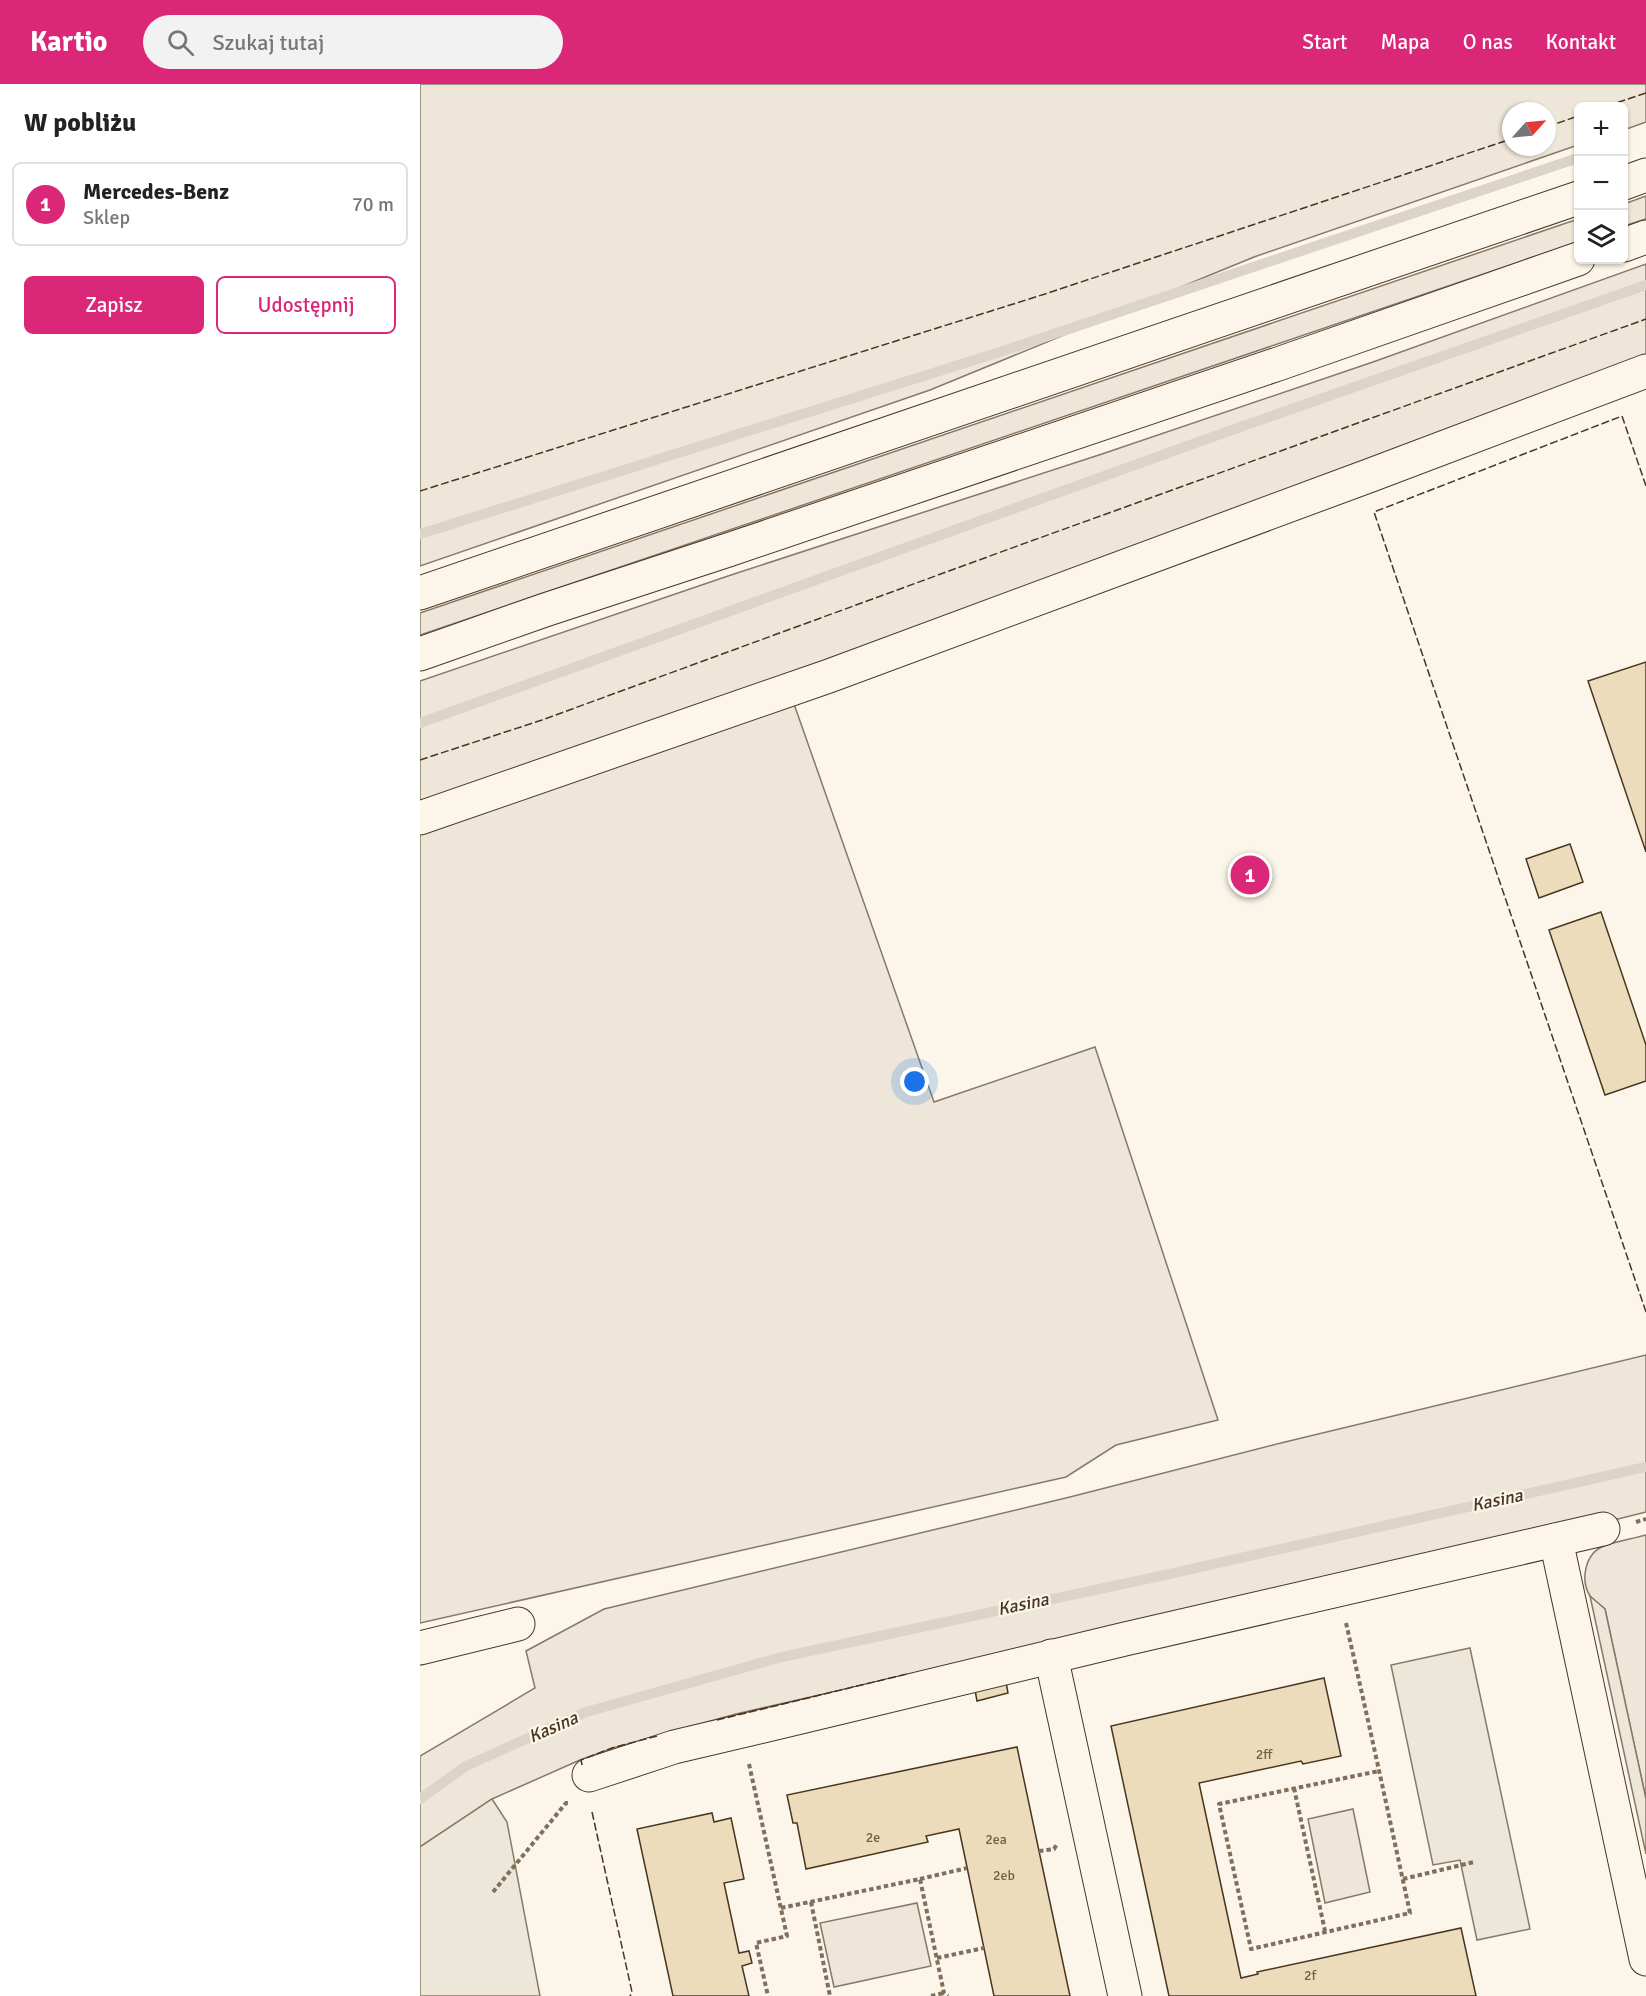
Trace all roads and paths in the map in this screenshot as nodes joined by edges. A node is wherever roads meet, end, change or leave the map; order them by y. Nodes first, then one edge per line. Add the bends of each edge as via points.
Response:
1 (1646, 175) edge
2 (1628, 181) edge
3 (1574, 199) edge
4 (1646, 237) edge
5 (1628, 243) edge
6 (1574, 260) edge
7 (1646, 371) edge
8 (420, 592) edge
9 (420, 654) edge
10 (420, 818) edge
11 (1603, 1529) dead end
12 (1556, 1540) junction
13 (1339, 1590) junction
14 (518, 1624) dead end
15 (420, 1648) edge
16 (1052, 1656) junction
17 (741, 1731) junction
18 (1379, 1770) junction
19 (1294, 1788) junction
20 (582, 1789) joint
21 (1054, 1849) dead end
22 (1039, 1851) dead end
23 (1474, 1862) dead end
24 (967, 1868) dead end
25 (920, 1879) junction
26 (1403, 1879) junction
27 (494, 1892) dead end
28 (811, 1902) junction
29 (781, 1908) junction
30 (1325, 1932) junction
31 (984, 1948) dead end
32 (937, 1958) junction
33 (1646, 1959) edge
34 (946, 1995) edge
35 (768, 1996) edge
36 (830, 1996) edge
37 (931, 1996) edge
38 (1125, 1996) edge

1 - 2 main road
3 - 8 main road
4 - 5 main road
6 - 9 main road
7 - 10 main road via 829,676
11 - 12 main road
12 - 13 main road
12 - 33 main road
13 - 16 main road
13 - 18 path
14 - 15 main road
16 - 17 main road
16 - 38 main road
17 - 20 main road via 674,1747
17 - 29 path
18 - 19 path
18 - 26 path
19 - 30 path
19 - 30 path via 1219,1804 1251,1948
20 - 27 path via 566,1803
21 - 22 path
23 - 26 path
24 - 25 path
25 - 28 path
25 - 32 path
26 - 30 path via 1410,1912
28 - 29 path
28 - 36 path
29 - 35 path via 788,1936 756,1943
31 - 32 path
32 - 34 path
34 - 37 path

